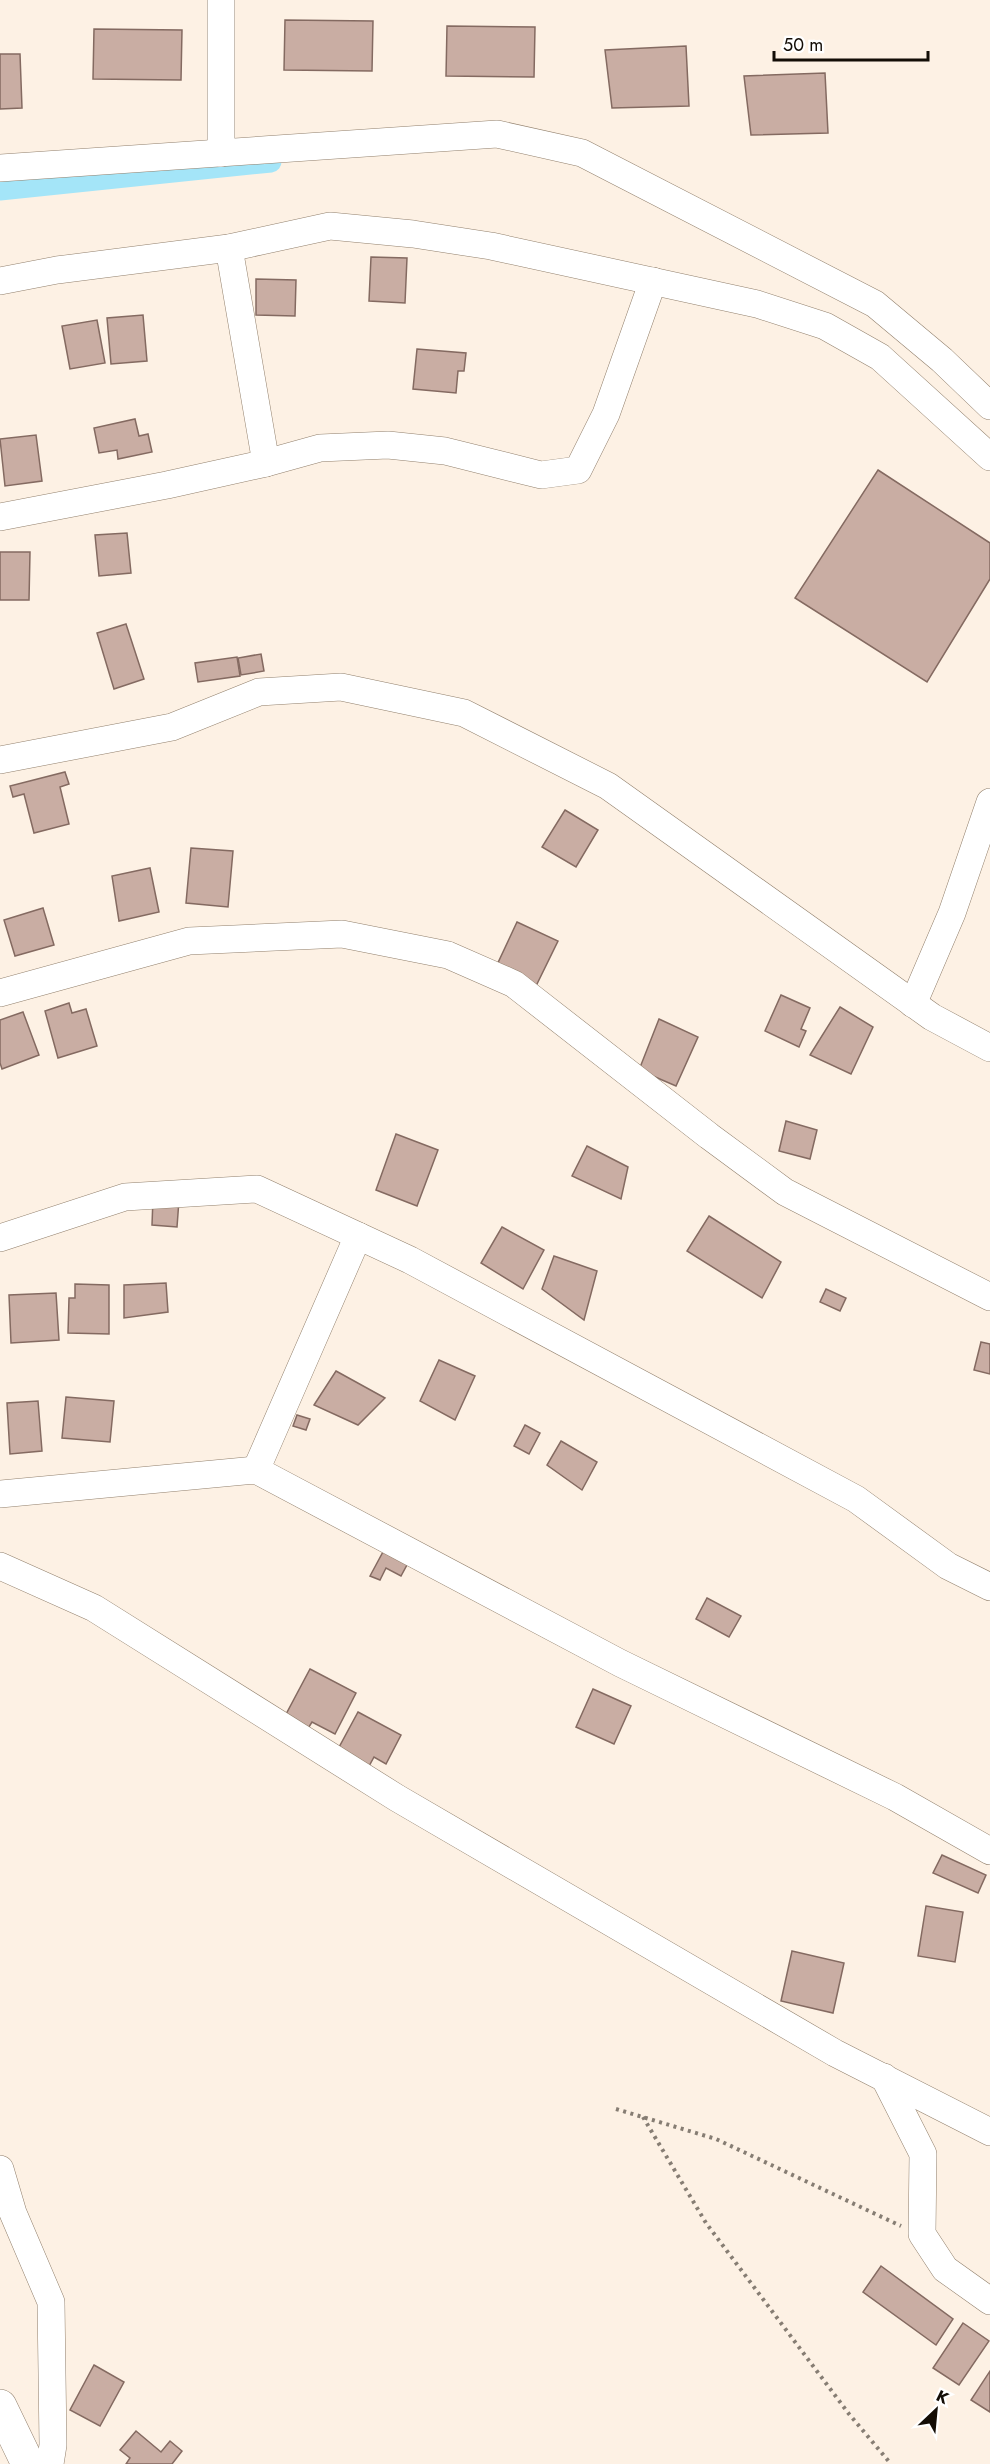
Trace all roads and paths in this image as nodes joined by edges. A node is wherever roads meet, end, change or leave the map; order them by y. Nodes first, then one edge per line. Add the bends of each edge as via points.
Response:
1 (221, 0) edge
2 (221, 153) junction
3 (0, 168) edge
4 (229, 248) junction
5 (0, 280) edge
6 (652, 281) junction
7 (990, 406) edge
8 (990, 457) edge
9 (266, 463) junction
10 (0, 517) edge
11 (0, 760) edge
12 (990, 802) edge
13 (0, 993) edge
14 (913, 1004) junction
15 (990, 1048) edge
16 (358, 1236) junction
17 (0, 1238) edge
18 (990, 1297) edge
19 (256, 1470) junction
20 (0, 1494) edge
21 (0, 1566) edge
22 (990, 1587) edge
23 (990, 1851) edge
24 (884, 2077) junction
25 (616, 2109) dead end
26 (642, 2117) junction
27 (990, 2132) edge
28 (0, 2169) edge
29 (924, 2236) junction
30 (990, 2301) edge
31 (0, 2406) edge
32 (28, 2464) edge
33 (50, 2464) edge
34 (891, 2464) edge

1 - 2 street
2 - 3 street
2 - 7 street via 497,134 582,153 875,304
4 - 5 street
4 - 6 street via 330,226 490,246
4 - 9 street
6 - 8 street via 757,304 825,326 880,357
6 - 9 street via 606,414 578,470 541,475 445,451 388,445 320,448
9 - 10 street
11 - 14 street via 172,727 259,692 341,687 464,713 608,786
12 - 14 street via 952,913
13 - 18 street via 189,941 342,934 448,955 514,984 785,1192
14 - 15 street
16 - 17 street via 257,1189 125,1197
16 - 19 street
16 - 22 street via 410,1260 856,1499 948,1566
19 - 20 street
19 - 23 street via 620,1663 895,1797
21 - 24 street via 94,1608 397,1798 835,2053
24 - 27 street
24 - 29 street via 923,2154
25 - 26 path
26 - 29 path via 716,2139
26 - 34 path via 706,2223
28 - 33 street via 13,2213 51,2302
29 - 30 street via 945,2269
31 - 32 main road

